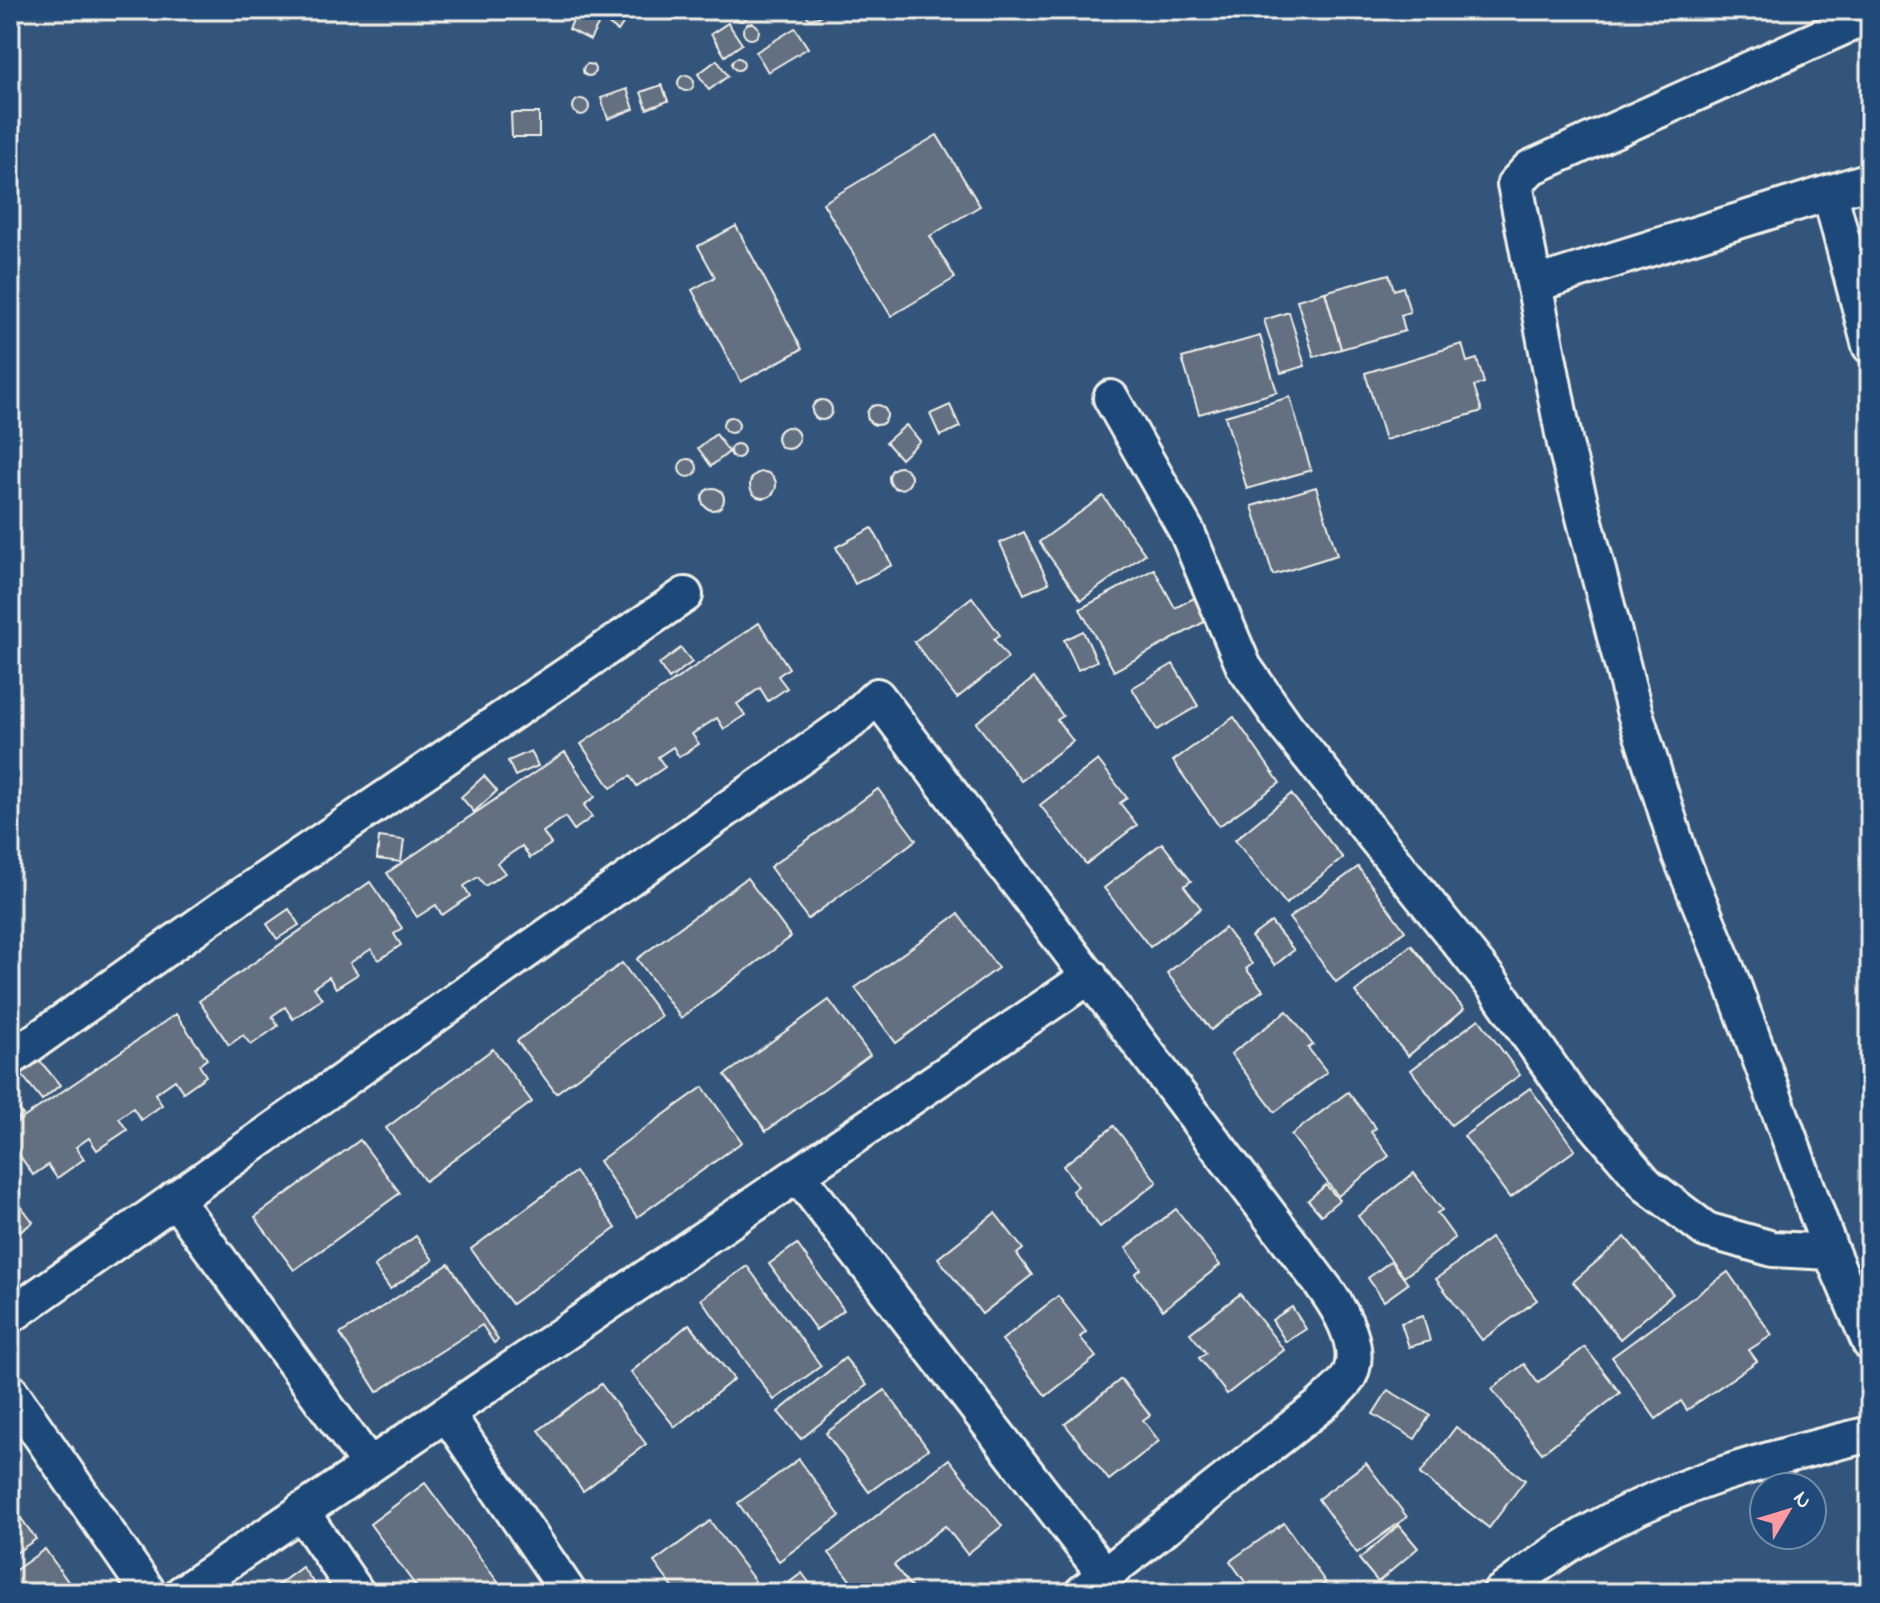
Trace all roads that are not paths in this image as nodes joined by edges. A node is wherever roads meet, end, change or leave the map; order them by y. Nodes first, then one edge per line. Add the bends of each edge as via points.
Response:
1 (1870, 15) edge
2 (1870, 180) edge
3 (1830, 194) junction
4 (1536, 284) junction
5 (1870, 346) edge
6 (1111, 398) dead end
7 (685, 595) dead end
8 (1090, 976) junction
9 (10, 1059) edge
10 (798, 1175) junction
11 (175, 1199) junction
12 (1831, 1252) junction
13 (10, 1316) edge
14 (1870, 1343) edge
15 (10, 1391) edge
16 (447, 1414) junction
17 (1870, 1434) edge
18 (369, 1465) junction
19 (301, 1511) junction
20 (1094, 1584) edge
21 (149, 1593) edge
22 (182, 1593) edge
23 (357, 1593) edge
24 (569, 1593) edge
25 (1500, 1593) edge

1 - 4 street via 1530,168 1515,184
2 - 3 street
3 - 4 street
3 - 5 street
4 - 12 street via 1565,444 1634,710 1680,855
6 - 12 street via 1187,532 1244,667 1494,986 1569,1094 1647,1185 1706,1230 1773,1249
7 - 9 street
8 - 10 street
8 - 11 street via 877,696 850,722
8 - 20 street via 1344,1315 1354,1356 1348,1377 1321,1405
10 - 16 street
10 - 20 street
11 - 13 street
11 - 18 street
12 - 14 street
15 - 21 street
16 - 18 street
16 - 24 street
17 - 25 street via 1736,1468 1658,1498 1580,1537
18 - 19 street
19 - 22 street
19 - 23 street

